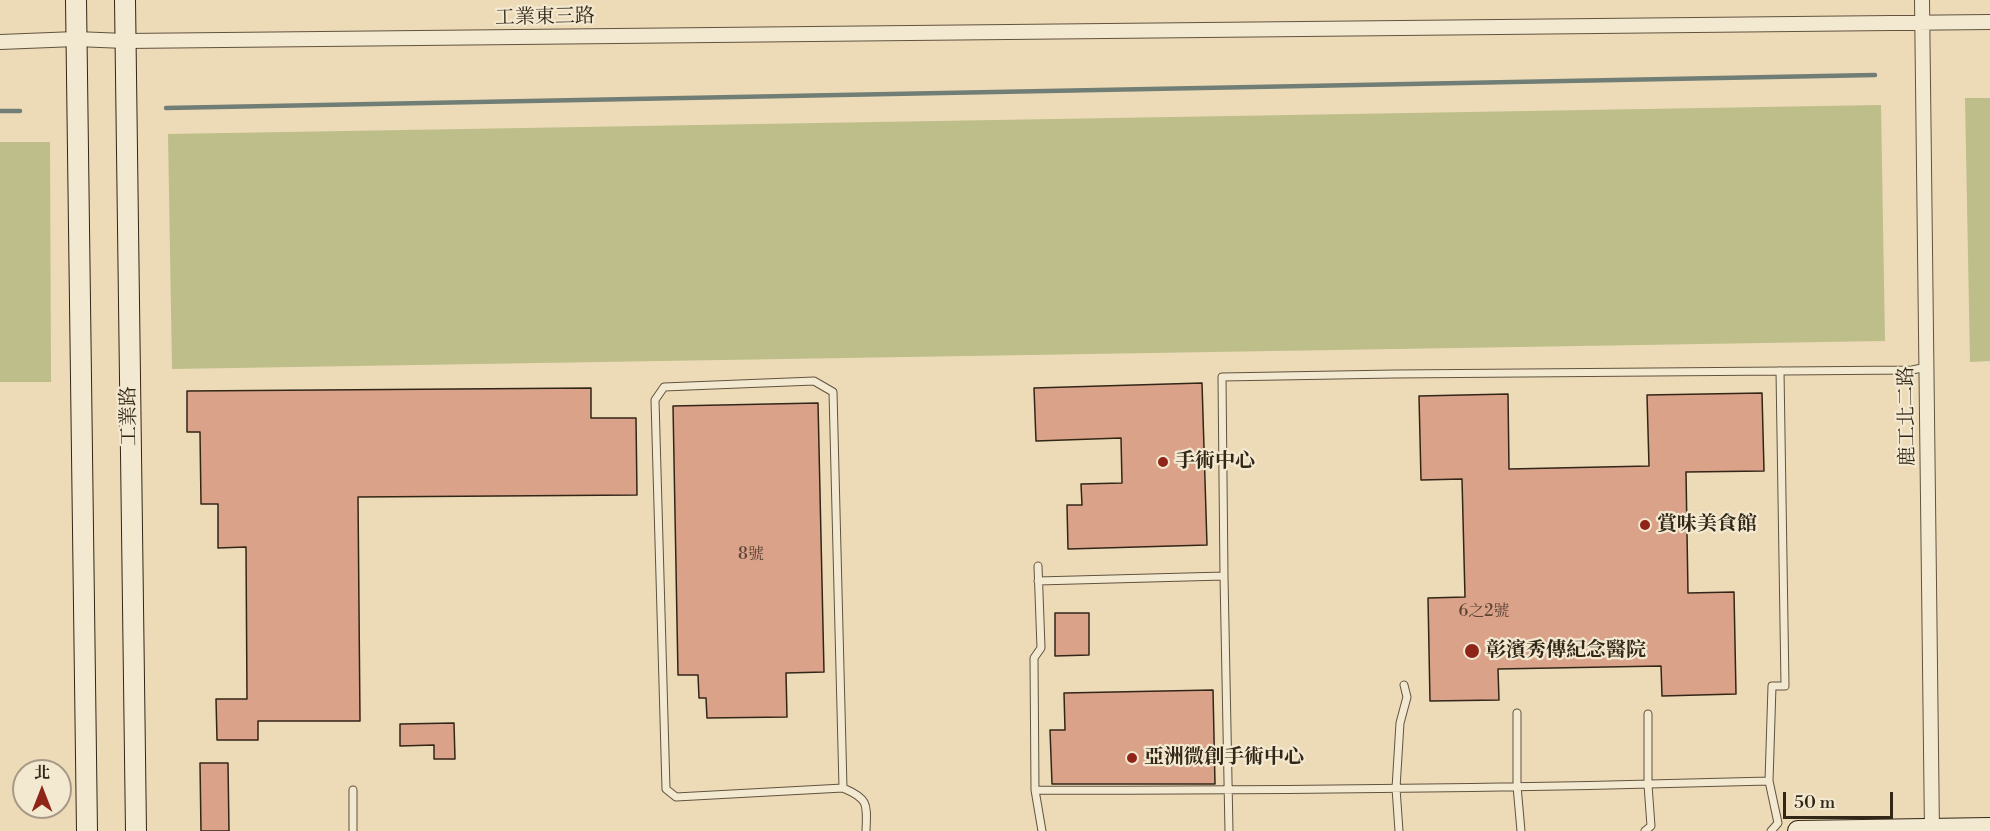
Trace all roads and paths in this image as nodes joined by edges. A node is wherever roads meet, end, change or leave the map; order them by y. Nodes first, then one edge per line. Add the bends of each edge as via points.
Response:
1 (76, 0) edge
2 (125, 0) edge
3 (1922, 0) edge
4 (1990, 22) edge
5 (1923, 23) junction
6 (76, 39) junction
7 (125, 41) junction
8 (0, 42) edge
9 (1927, 368) junction
10 (1780, 371) junction
11 (1038, 566) dead end
12 (1224, 576) junction
13 (1038, 581) junction
14 (1404, 685) dead end
15 (1517, 713) dead end
16 (1648, 714) dead end
17 (1769, 781) junction
18 (1648, 784) junction
19 (1517, 786) junction
20 (843, 788) junction
21 (1396, 788) junction
22 (353, 790) dead end
23 (1035, 790) junction
24 (1228, 790) junction
25 (1990, 828) edge
26 (1932, 829) edge
27 (87, 831) edge
28 (136, 831) edge
29 (352, 831) edge
30 (866, 831) edge
31 (1042, 831) edge
32 (1229, 831) edge
33 (1399, 831) edge
34 (1521, 831) edge
35 (1645, 831) edge
36 (1771, 831) edge
37 (1798, 831) edge

1 - 6 street
2 - 7 street, 工業路
3 - 5 street, 鹿工北二路
4 - 5 street, 工業東三路
5 - 7 street, 工業東三路
5 - 9 street, 鹿工北二路
6 - 7 street, 工業東三路
6 - 8 street, 工業東三路
6 - 27 street
7 - 28 street, 工業路
9 - 10 lane
9 - 26 street, 鹿工北二路
10 - 12 lane via 1221,377
10 - 17 lane via 1785,686 1772,686
11 - 13 lane
12 - 13 lane
12 - 24 lane
13 - 23 lane via 1041,648 1034,658
14 - 21 lane via 1407,697 1400,723
15 - 19 lane
16 - 18 lane
17 - 18 lane
17 - 36 lane via 1778,823
18 - 19 lane
18 - 35 lane via 1651,826
19 - 21 lane
19 - 34 lane
20 - 20 lane via 833,392 814,381 664,387 655,400 666,789 675,797
20 - 30 lane via 864,800
21 - 24 lane
21 - 33 lane
22 - 29 lane
23 - 24 lane
23 - 31 lane
24 - 32 lane
25 - 26 street
26 - 37 street

